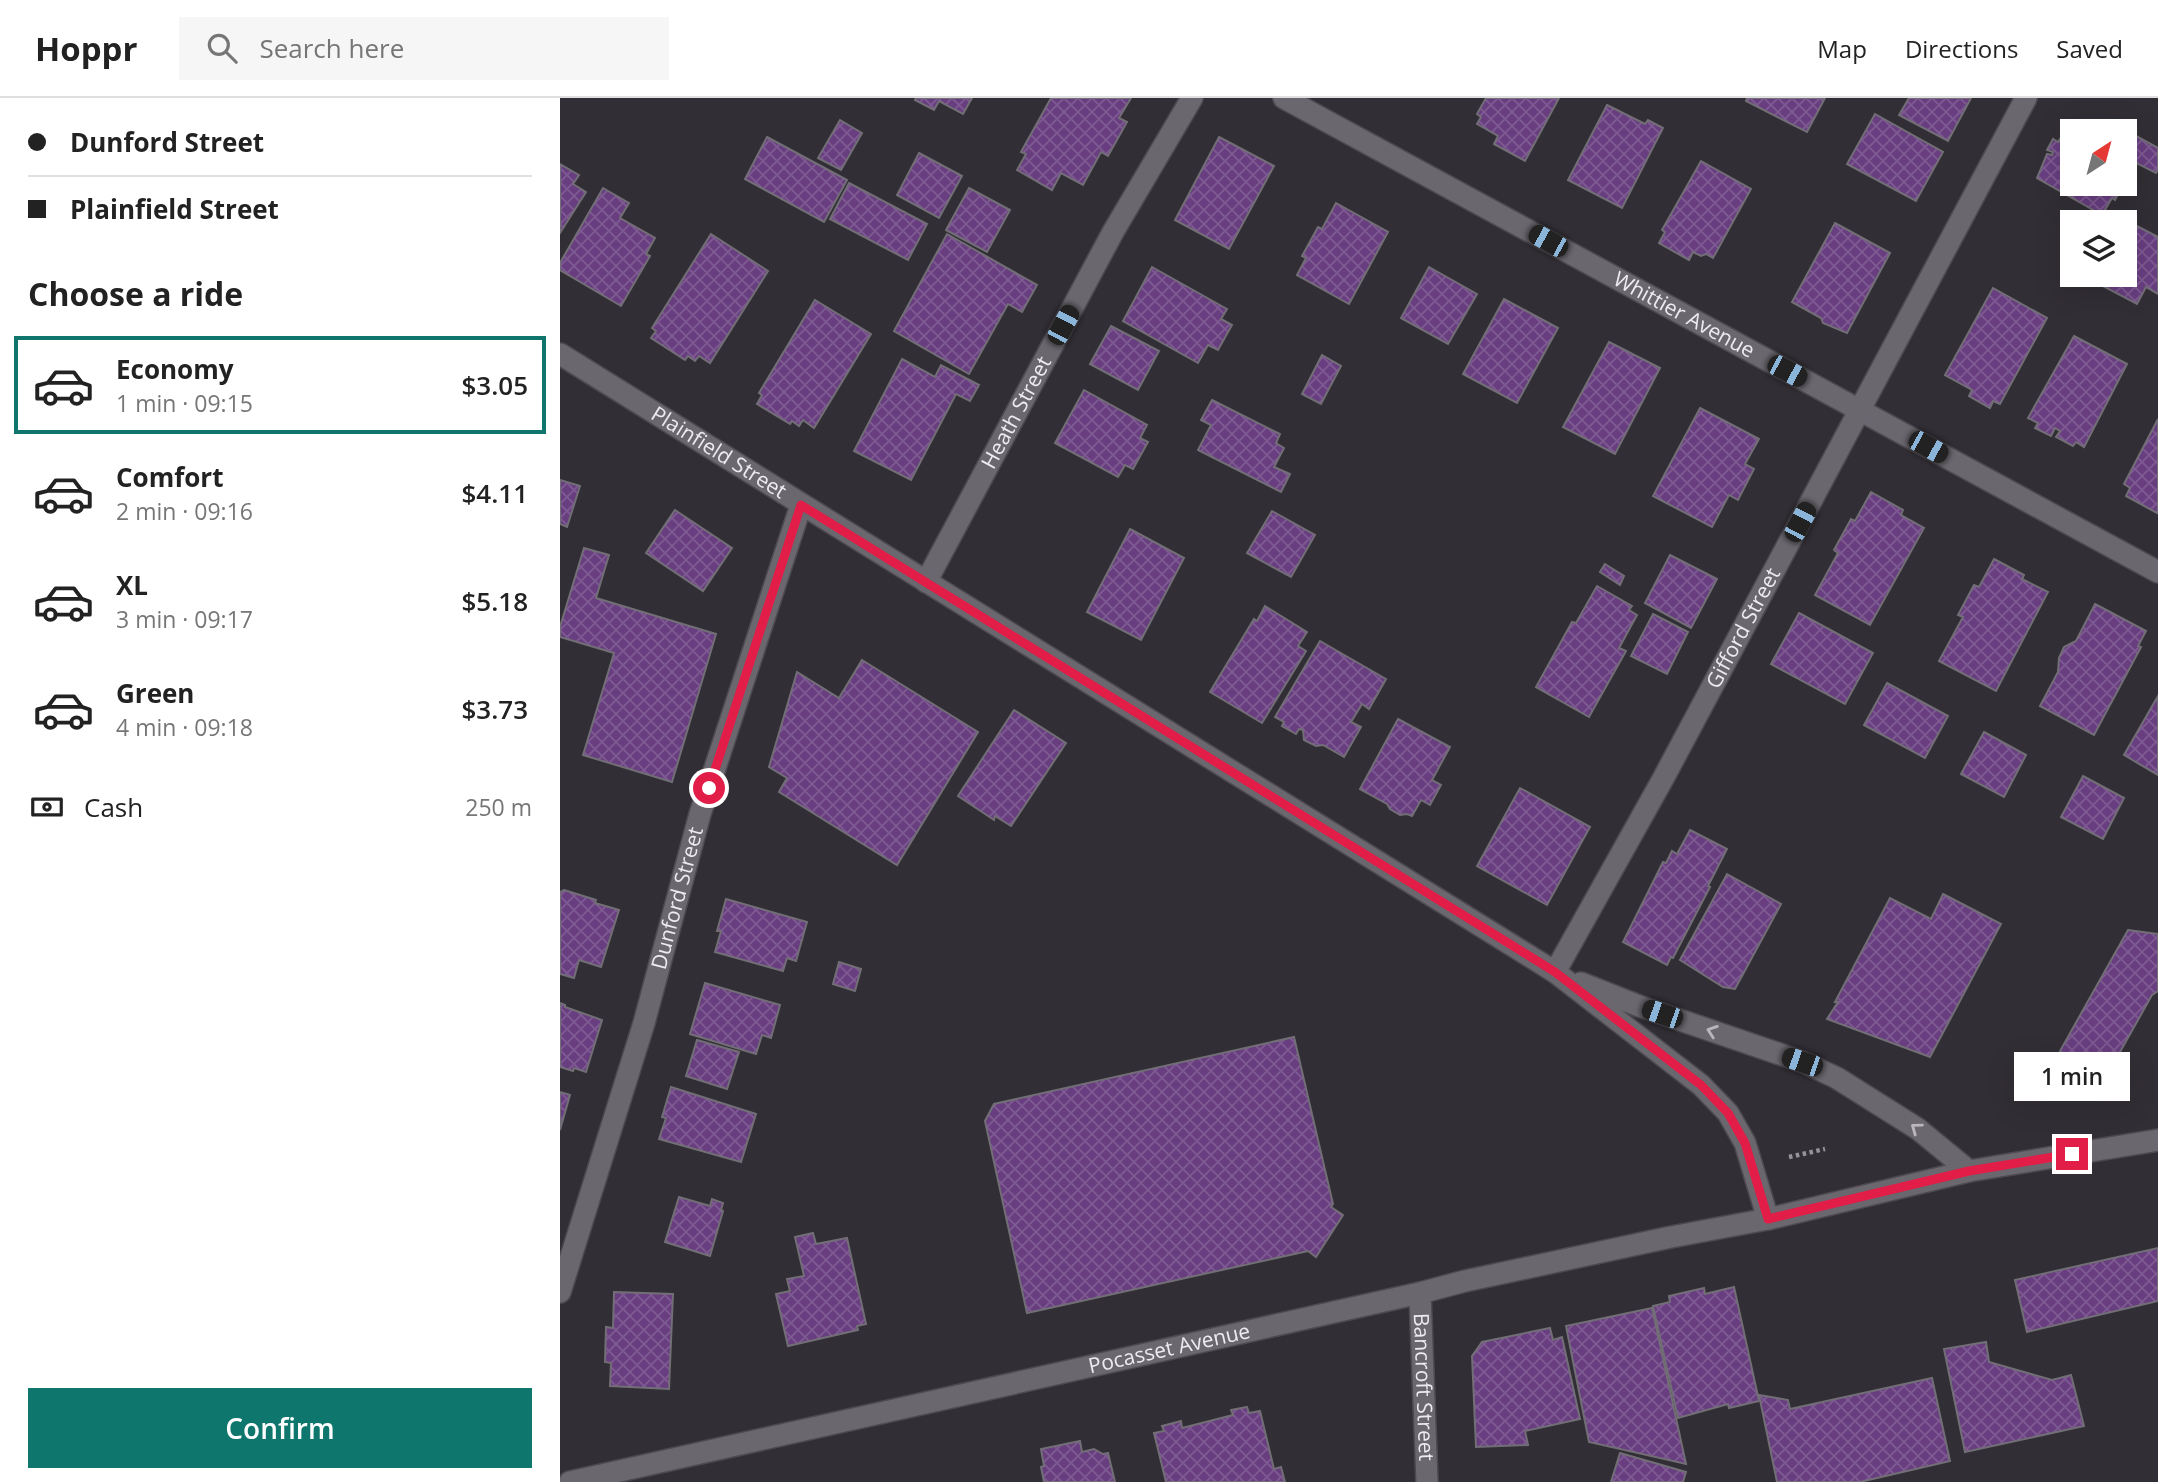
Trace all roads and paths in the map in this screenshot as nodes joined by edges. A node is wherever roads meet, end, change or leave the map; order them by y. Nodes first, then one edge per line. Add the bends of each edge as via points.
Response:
1 (1192, 98) edge
2 (1284, 98) edge
3 (2026, 98) edge
4 (560, 354) edge
5 (1859, 410) junction
6 (801, 505) junction
7 (2158, 572) edge
8 (926, 582) junction
9 (1555, 972) junction
10 (2158, 1140) edge
11 (1825, 1149) dead end
12 (1789, 1157) dead end
13 (1969, 1171) junction
14 (1768, 1219) junction
15 (560, 1292) edge
16 (1420, 1293) junction
17 (570, 1482) edge
18 (1427, 1482) edge

1 - 8 main road, Heath Street via 1112,232
2 - 5 main road, Whittier Avenue
3 - 5 main road, Gifford Street
4 - 6 main road, Plainfield Street
5 - 7 main road, Whittier Avenue
5 - 9 main road, Gifford Street
6 - 8 main road, Plainfield Street
6 - 15 main road, Dunford Street via 700,814 644,1023
8 - 9 main road, Plainfield Street
13 -> 9 main road, Plainfield Street via 1918,1129 1837,1078
9 - 14 main road, Plainfield Street via 1701,1085 1728,1113 1745,1143
10 - 13 main road
11 - 12 path
13 - 14 main road
14 - 16 main road, Pocasset Avenue
16 - 17 main road, Pocasset Avenue
16 - 18 main road, Bancroft Street

